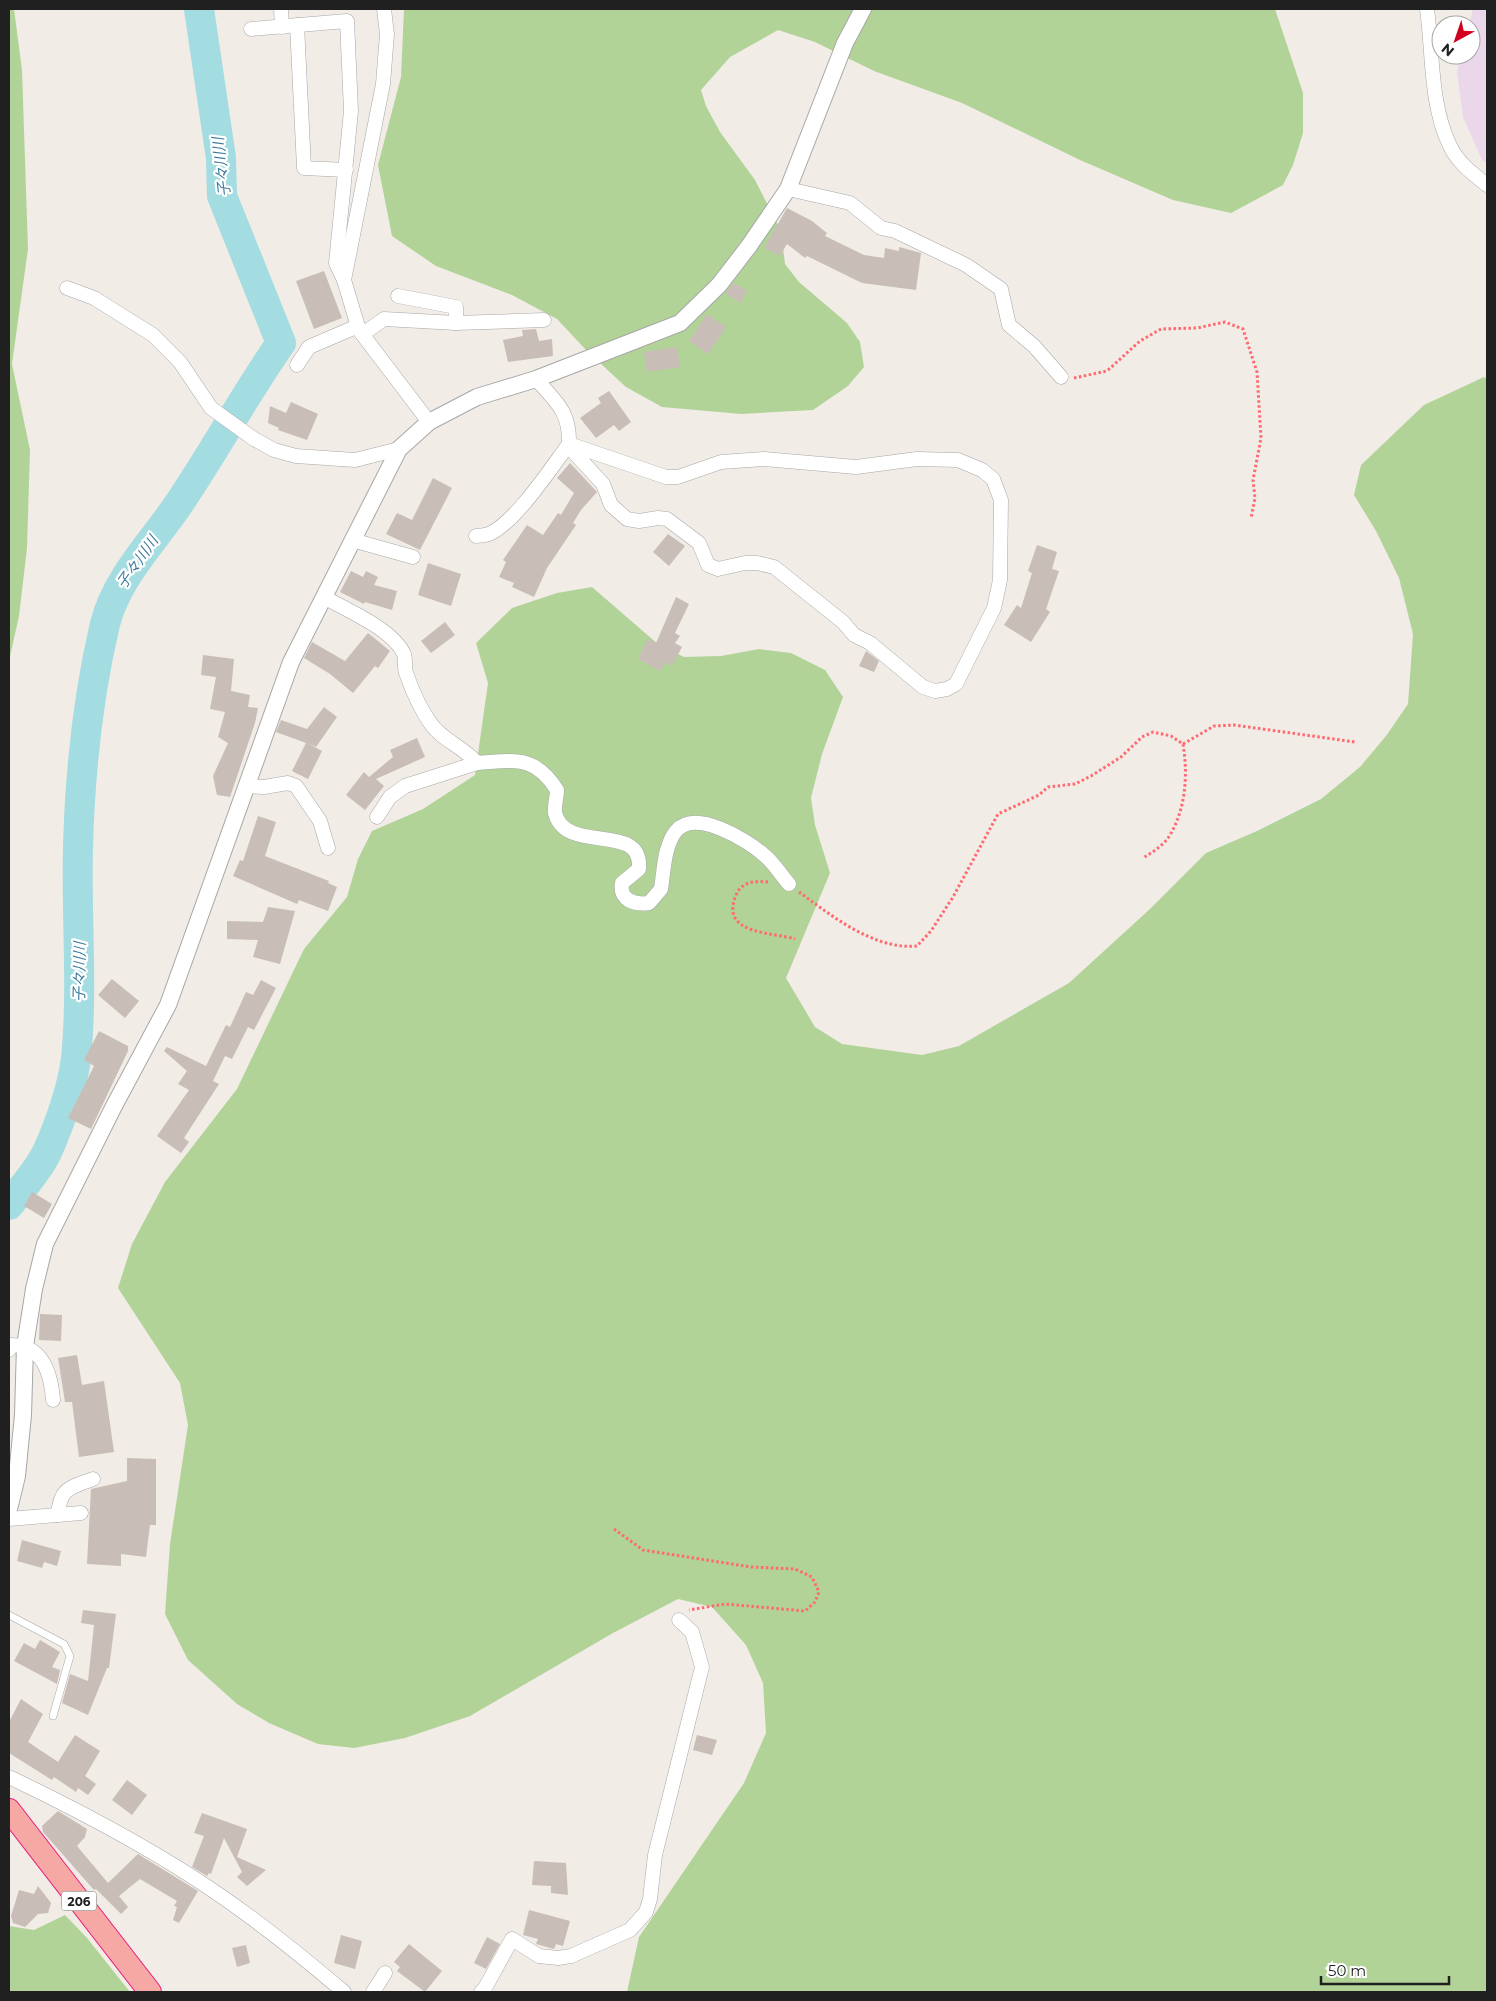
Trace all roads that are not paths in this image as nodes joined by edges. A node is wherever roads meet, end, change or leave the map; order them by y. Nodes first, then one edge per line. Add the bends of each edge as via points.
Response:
1 (281, 9) edge
2 (384, 9) edge
3 (863, 9) edge
4 (1427, 9) edge
5 (297, 25) junction
6 (282, 27) junction
7 (251, 29) dead end
8 (346, 170) junction
9 (1487, 186) edge
10 (788, 189) junction
11 (344, 280) junction
12 (67, 288) dead end
13 (398, 296) dead end
14 (544, 320) dead end
15 (456, 323) junction
16 (360, 330) junction
17 (297, 365) dead end
18 (1061, 377) road end
19 (536, 379) junction
20 (429, 422) junction
21 (569, 445) junction
22 (399, 449) junction
23 (476, 536) dead end
24 (352, 540) junction
25 (413, 557) dead end
26 (324, 597) junction
27 (477, 764) junction
28 (246, 786) junction
29 (377, 817) dead end
30 (328, 848) dead end
31 (789, 884) road end
32 (25, 1346) junction
33 (9, 1350) edge
34 (53, 1400) dead end
35 (92, 1479) dead end
36 (9, 1509) edge
37 (81, 1513) dead end
38 (58, 1515) junction
39 (9, 1519) edge
40 (9, 1615) edge
41 (679, 1620) road end
42 (53, 1716) dead end
43 (9, 1777) edge
44 (9, 1810) edge
45 (385, 1973) dead end
46 (150, 1992) edge
47 (344, 1992) edge
48 (373, 1992) edge
49 (481, 1992) edge

1 - 6 street
2 - 11 street via 387,34 383,84
3 - 10 street via 845,42
4 - 9 street via 1437,106 1450,147 1465,168
5 - 6 street
5 - 8 street via 304,168
5 - 8 street via 347,21 351,111
6 - 7 street
8 - 11 street via 336,263
10 - 18 street via 850,203 880,228 895,230 966,265 994,284 1001,289 1005,299 1009,325 1034,346
10 - 19 street via 750,246 719,284 680,323
11 - 16 street
12 - 22 street via 94,298 153,335 180,362 211,408 274,450 296,456 356,460
13 - 15 street via 456,307
14 - 15 street
15 - 16 street via 384,319
16 - 17 street via 309,348
16 - 20 street
19 - 20 street via 476,397
19 - 21 street via 567,418
20 - 22 street
21 - 21 street via 603,484 610,505 627,519 667,519 699,544 708,565 718,569 745,563 774,567 843,622 854,635 870,643 923,686 935,690 956,684 994,608 1000,580 1001,500 993,479 982,470 958,460 918,459 856,467 764,459 721,462 678,477 666,477
21 - 23 street via 517,512 489,535
22 - 24 street
24 - 25 street
24 - 26 street
26 - 27 street via 384,632 400,647 414,695 430,722
26 - 28 street via 291,662
27 - 29 street via 405,786 390,797
27 - 31 street via 524,761 532,764 557,790 555,814 564,828 584,837 609,838 636,853 640,869 622,883 621,889 624,897 632,903 648,903 657,895 661,889 668,845 676,830 694,821 725,830 764,855
28 - 30 street via 288,783 296,786 320,821
28 - 32 street via 168,1005 45,1244
32 - 33 street via 12,1345
32 - 34 street via 47,1367 52,1380
32 - 36 street via 23,1415 17,1476
35 - 38 street via 64,1493 59,1499
37 - 38 street
38 - 39 street
40 - 42 lane via 64,1644 70,1656
41 - 49 street via 692,1632 702,1667 655,1855 646,1912 630,1930 571,1956 539,1956 512,1939
43 - 47 street via 65,1804 218,1894 293,1949
44 - 46 highway, 206
45 - 48 street

